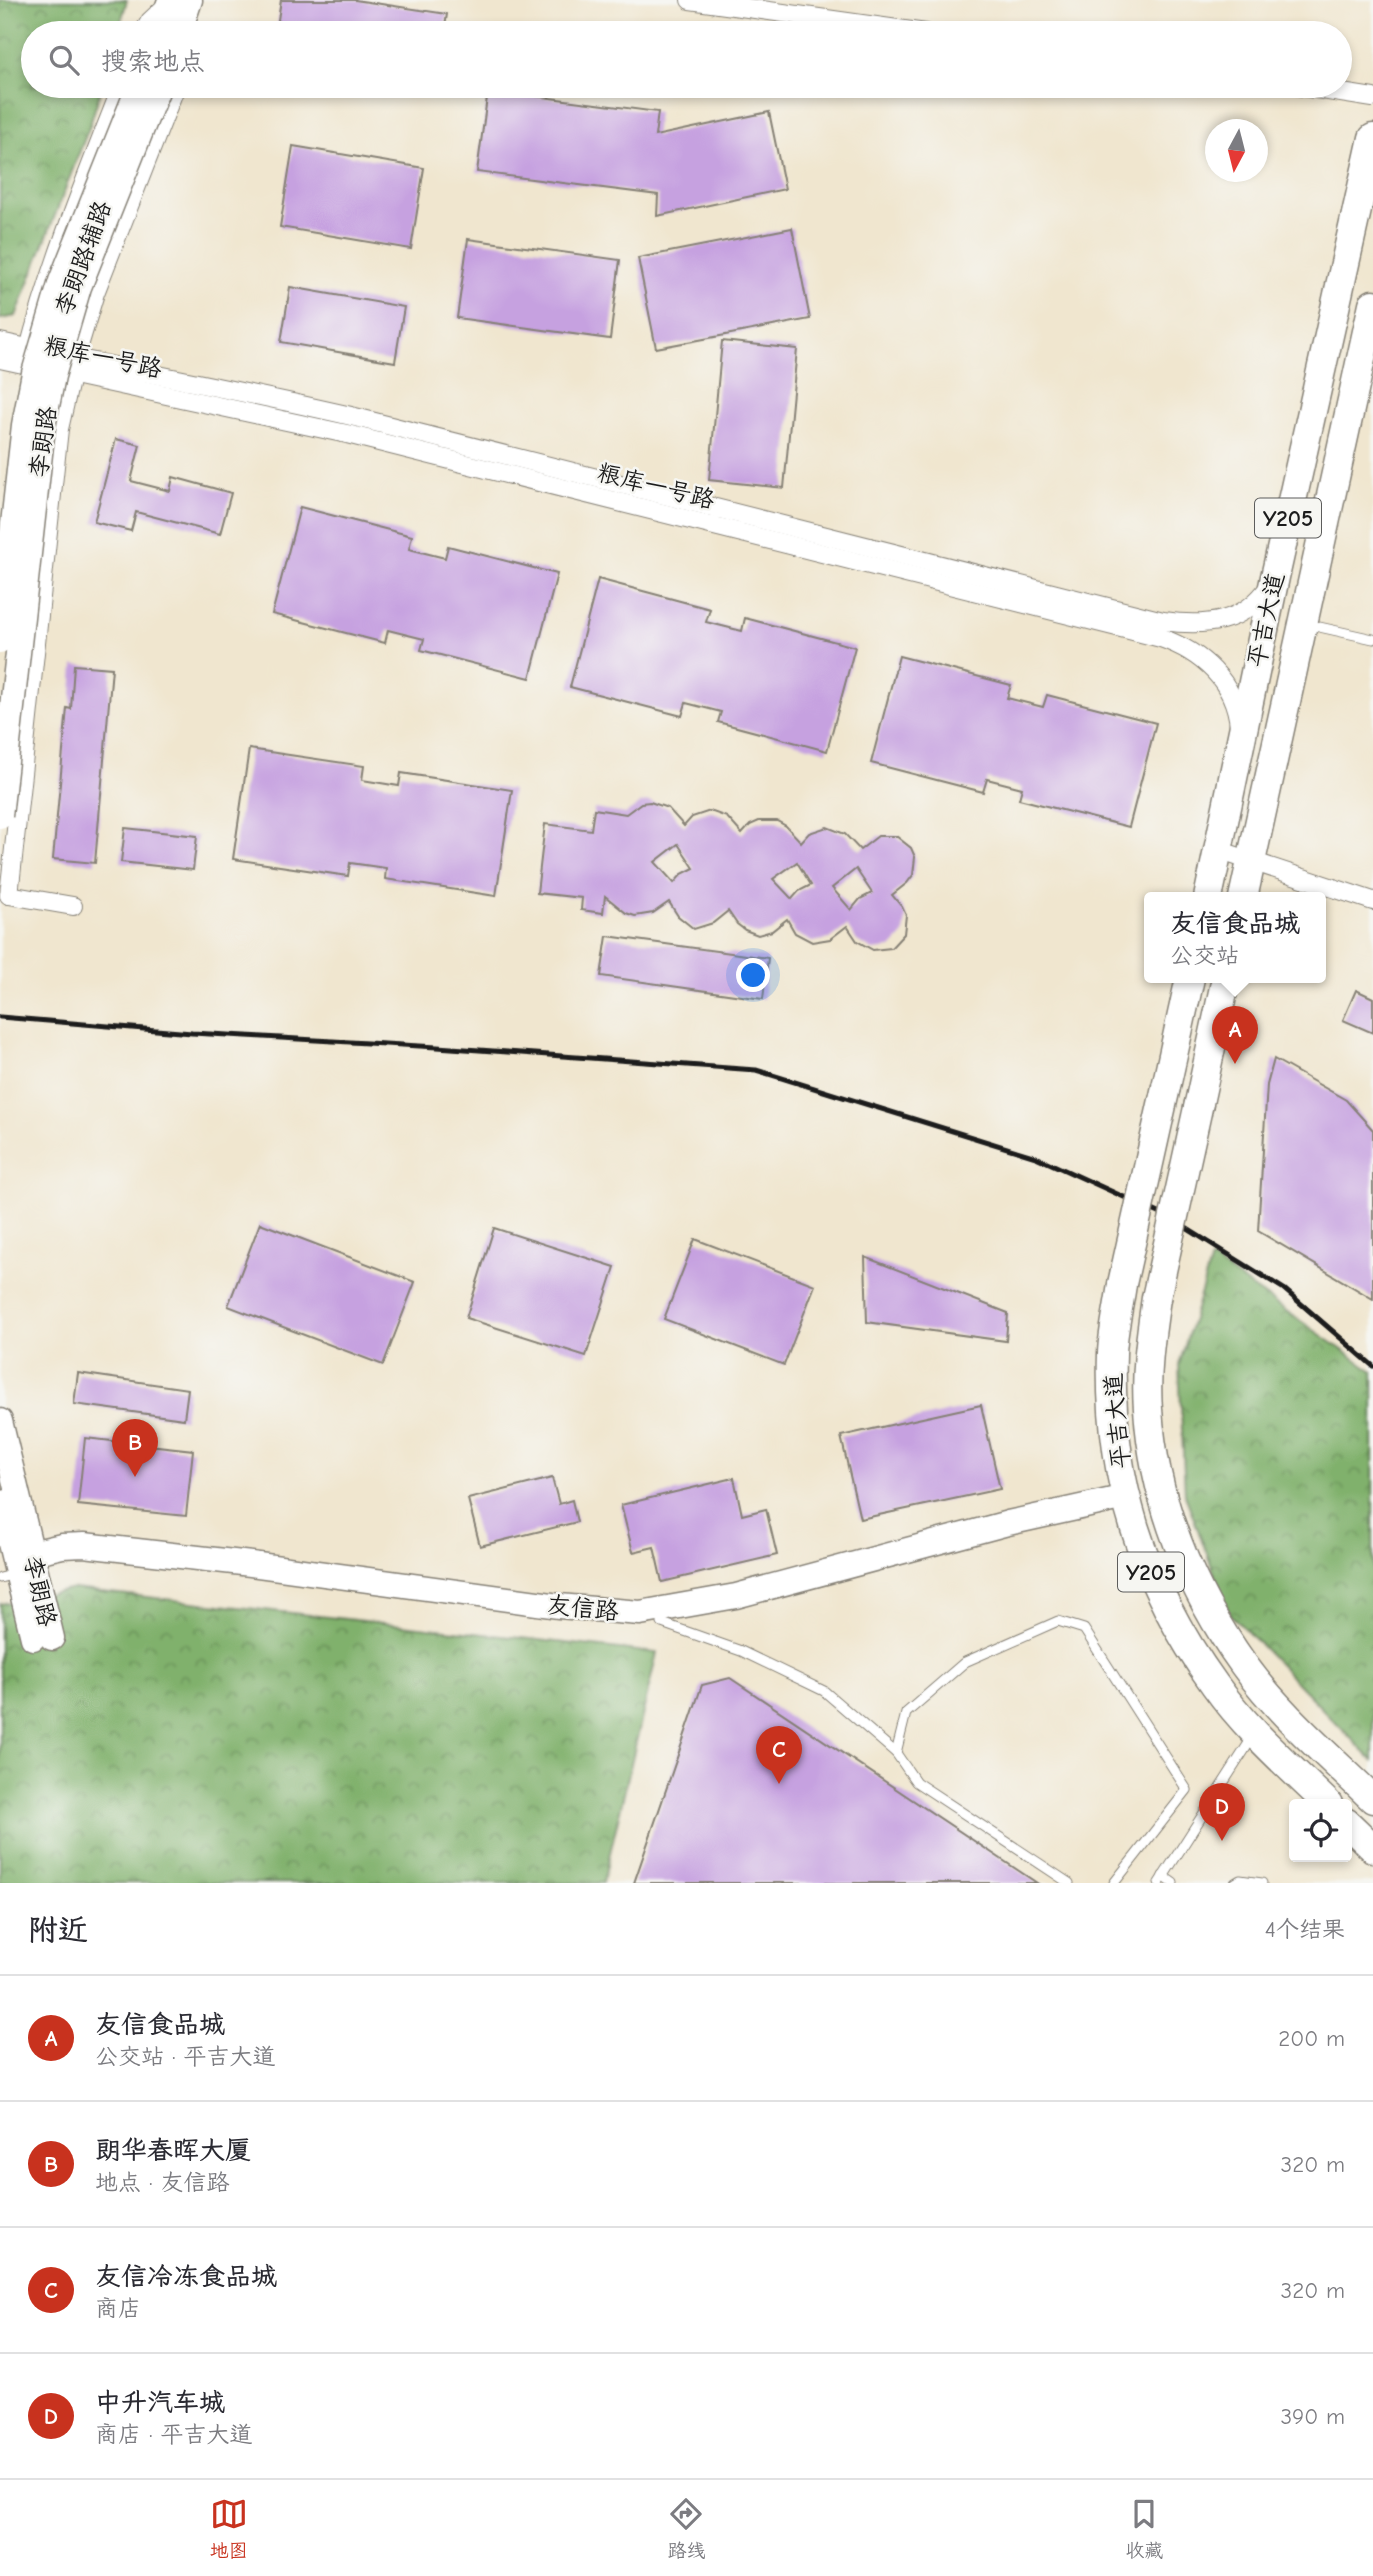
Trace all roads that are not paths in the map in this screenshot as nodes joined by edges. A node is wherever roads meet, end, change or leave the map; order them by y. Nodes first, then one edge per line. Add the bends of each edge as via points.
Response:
1 (690, 0) edge
2 (181, 13) edge
3 (150, 21) edge
4 (840, 21) edge
5 (1352, 95) edge
6 (117, 98) edge
7 (134, 98) edge
8 (154, 98) edge
9 (171, 98) edge
10 (1373, 98) edge
11 (1373, 138) edge
12 (1373, 304) edge
13 (0, 342) edge
14 (27, 357) junction
15 (0, 359) edge
16 (73, 367) junction
17 (0, 541) edge
18 (1275, 576) junction
19 (1303, 624) junction
20 (1373, 639) edge
21 (0, 641) edge
22 (1240, 741) junction
23 (0, 816) edge
24 (1218, 850) junction
25 (1251, 859) junction
26 (4, 888) edge
27 (1209, 892) edge
28 (1244, 892) edge
29 (1373, 901) edge
30 (73, 906) dead end
31 (1189, 983) edge
32 (1225, 983) edge
33 (0, 1421) edge
34 (0, 1502) edge
35 (1127, 1503) junction
36 (21, 1568) edge
37 (662, 1623) junction
38 (43, 1638) dead end
39 (1255, 1734) junction
40 (896, 1753) junction
41 (1373, 1798) edge
42 (1323, 1799) edge
43 (1352, 1828) edge
44 (1373, 1848) edge
45 (1161, 1880) edge
46 (1069, 1883) edge
47 (1114, 1883) edge
48 (1173, 1883) edge
49 (1235, 1883) edge
50 (1262, 1883) edge

1 - 4 street
2 - 3 street
5 - 10 street
6 - 14 street, 李朗路辅路 via 68,224
7 - 21 street, 李朗路, bridge via 61,281 34,373
8 - 23 street, 李朗路, bridge via 79,287 53,376 43,427
9 - 16 street, 李朗路辅路 via 95,293
11 - 18 main road, 平吉大道 / Y205
12 - 19 main road, 平吉大道 / Y205
13 - 14 street, 粮库一号路
14 - 15 street, 粮库一号路
14 - 16 street, 粮库一号路
14 - 17 street, 李朗路辅路 via 14,421
16 - 18 street, 粮库一号路 via 255,394 351,416 1163,621 1210,624 1233,617 1250,607
16 - 22 street, 粮库一号路 via 1161,638 1182,645 1218,674 1231,694
16 - 26 street, 李朗路辅路 via 59,429
18 - 22 main road, 平吉大道 / Y205
19 - 20 lane
19 - 25 main road, 平吉大道 / Y205
22 - 24 main road, 平吉大道 / Y205
24 - 25 street
24 - 27 main road, 平吉大道 / Y205
25 - 28 main road, 平吉大道 / Y205
25 - 29 street
26 - 30 street
31 - 35 main road, 平吉大道 / Y205, bridge via 1122,1284 1112,1349 1112,1410
32 - 41 main road, 平吉大道 / Y205, bridge via 1156,1297 1148,1352 1147,1408 1154,1459 1166,1512 1184,1559 1244,1665 1281,1709
33 - 36 street, 李朗路
34 - 36 street, 李朗路
35 - 36 street, 友信路 via 1008,1523 736,1596 640,1613 84,1545 62,1546
35 - 37 street, 友信路 via 738,1610
35 - 39 main road, 平吉大道 / Y205 via 1151,1573 1180,1631 1215,1686
36 - 37 street, 友信路 via 87,1559 562,1620 642,1627
36 - 38 street, 李朗路
37 - 40 lane via 741,1651 824,1691
39 - 42 main road, 平吉大道 / Y205
39 - 45 lane
40 - 46 lane via 916,1782
40 - 47 lane via 906,1713 965,1662 1058,1622 1084,1629 1187,1790
43 - 44 main road
45 - 48 lane
49 - 50 lane

